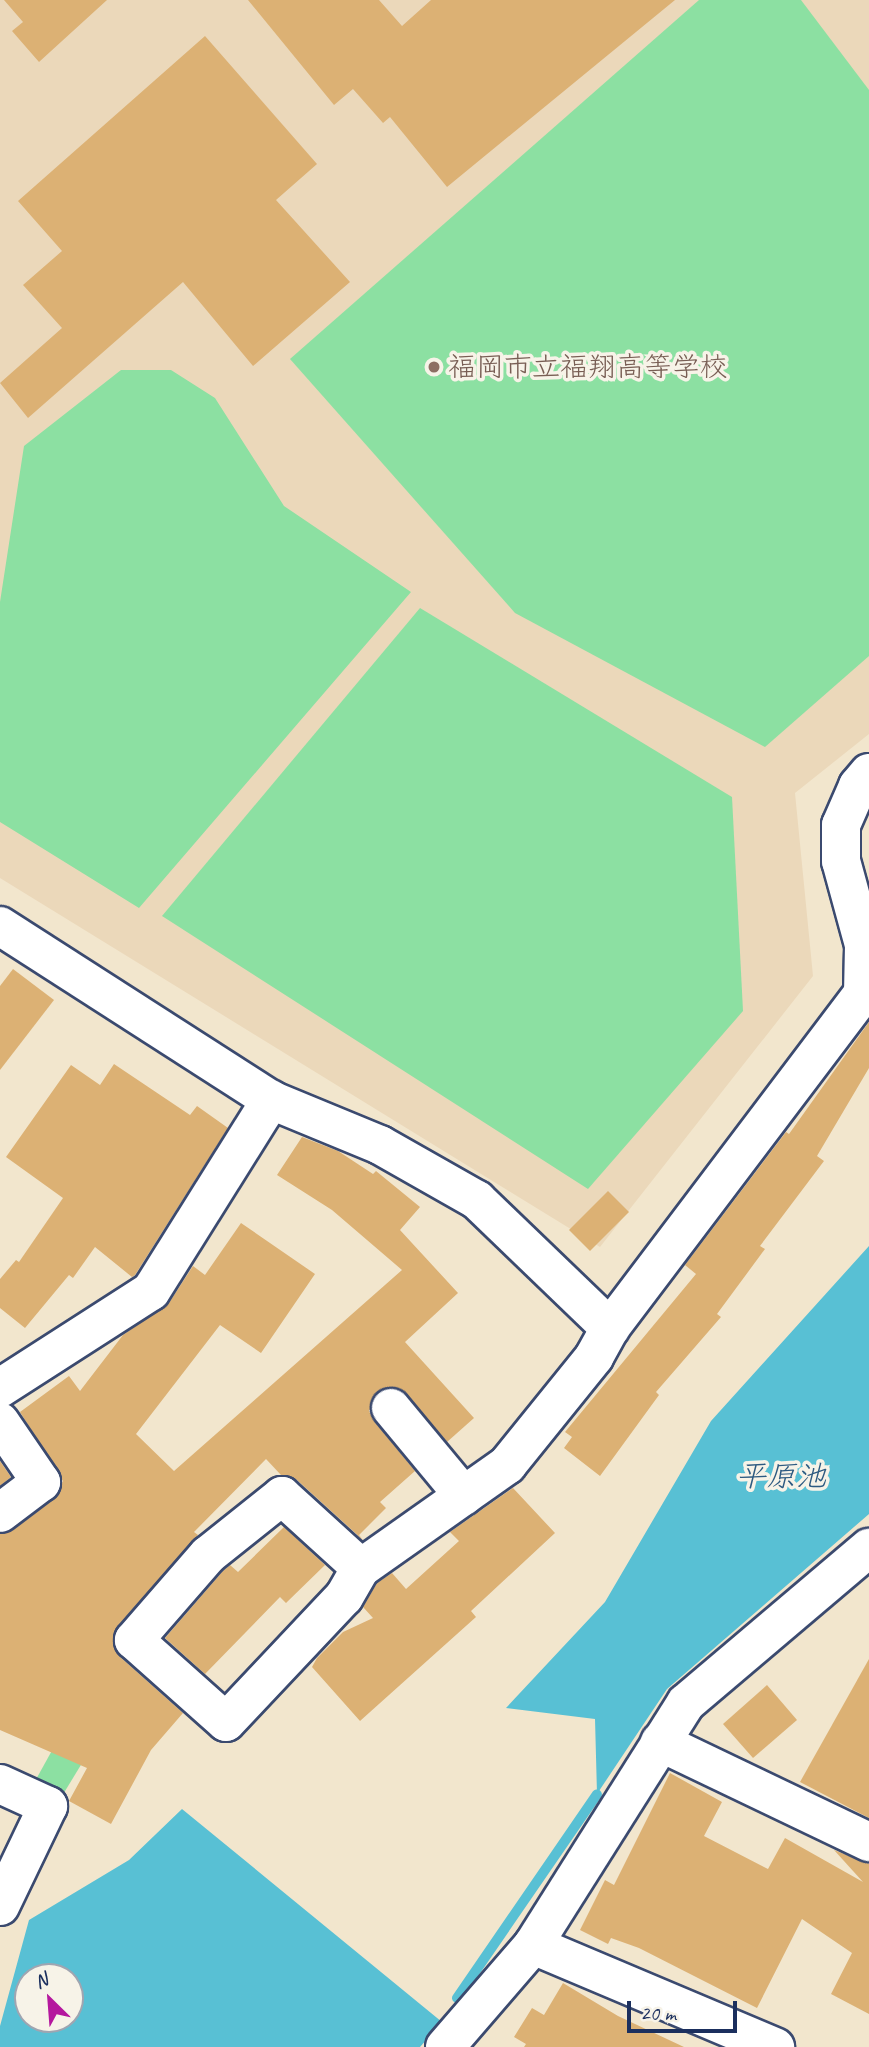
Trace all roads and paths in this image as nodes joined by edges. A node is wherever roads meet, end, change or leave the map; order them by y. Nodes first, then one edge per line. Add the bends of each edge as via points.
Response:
1 (869, 773) edge
2 (0, 926) edge
3 (271, 1100) junction
4 (610, 1328) junction
5 (0, 1388) edge
6 (391, 1408) dead end
7 (0, 1422) edge
8 (464, 1496) junction
9 (0, 1513) edge
10 (869, 1548) edge
11 (361, 1568) junction
12 (660, 1742) junction
13 (0, 1784) edge
14 (869, 1842) edge
15 (0, 1906) edge
16 (533, 1945) junction
17 (445, 2047) edge
18 (775, 2047) edge

1 - 4 street via 858,786 841,825 841,861 864,945 863,994
2 - 3 street
3 - 4 street via 380,1145 477,1200
3 - 5 street via 151,1291
4 - 8 street via 594,1357 507,1465
6 - 8 street
7 - 9 street via 41,1482
8 - 11 street
10 - 12 street via 686,1703
11 - 11 street via 282,1496 208,1555 134,1640 226,1721 344,1597
12 - 14 street
12 - 16 street
13 - 15 street via 48,1806
16 - 17 street
16 - 18 street

